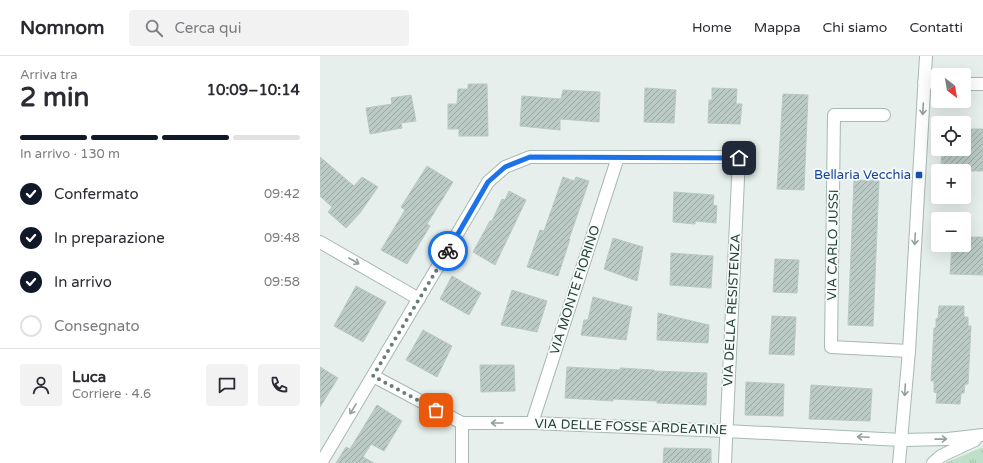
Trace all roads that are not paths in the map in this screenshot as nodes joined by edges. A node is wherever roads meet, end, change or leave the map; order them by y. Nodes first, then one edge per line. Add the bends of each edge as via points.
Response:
1 (926, 56) edge
2 (924, 82) junction
3 (931, 82) edge
4 (971, 84) edge
5 (983, 84) edge
6 (884, 115) dead end
7 (618, 157) junction
8 (320, 242) edge
9 (419, 299) junction
10 (909, 351) junction
11 (373, 376) junction
12 (462, 423) junction
13 (532, 423) junction
14 (726, 431) junction
15 (983, 436) edge
16 (902, 440) junction
17 (321, 463) edge
18 (462, 463) edge
19 (725, 463) edge
20 (899, 463) edge
21 (933, 463) edge

1 - 2 street
2 - 3 street
2 -> 10 street
4 - 5 street
6 - 10 street, VIA CARLO JUSSI via 834,115 831,347
7 - 9 street via 530,157 505,167 488,182
7 - 13 street, VIA MONTE FIORINO
7 - 14 street, VIA DELLA RESISTENZA via 739,158
8 -> 9 street
9 - 11 street
10 -> 16 street
11 - 12 street, VIA DELLE FOSSE ARDEATINE
11 -> 17 street
13 -> 12 street, VIA DELLE FOSSE ARDEATINE
12 - 18 street
13 - 14 street, VIA DELLE FOSSE ARDEATINE
16 -> 14 street, VIA DELLE FOSSE ARDEATINE
14 - 19 street, VIA DELLA RESISTENZA
16 -> 15 street
15 - 21 street via 941,456
16 - 20 street

